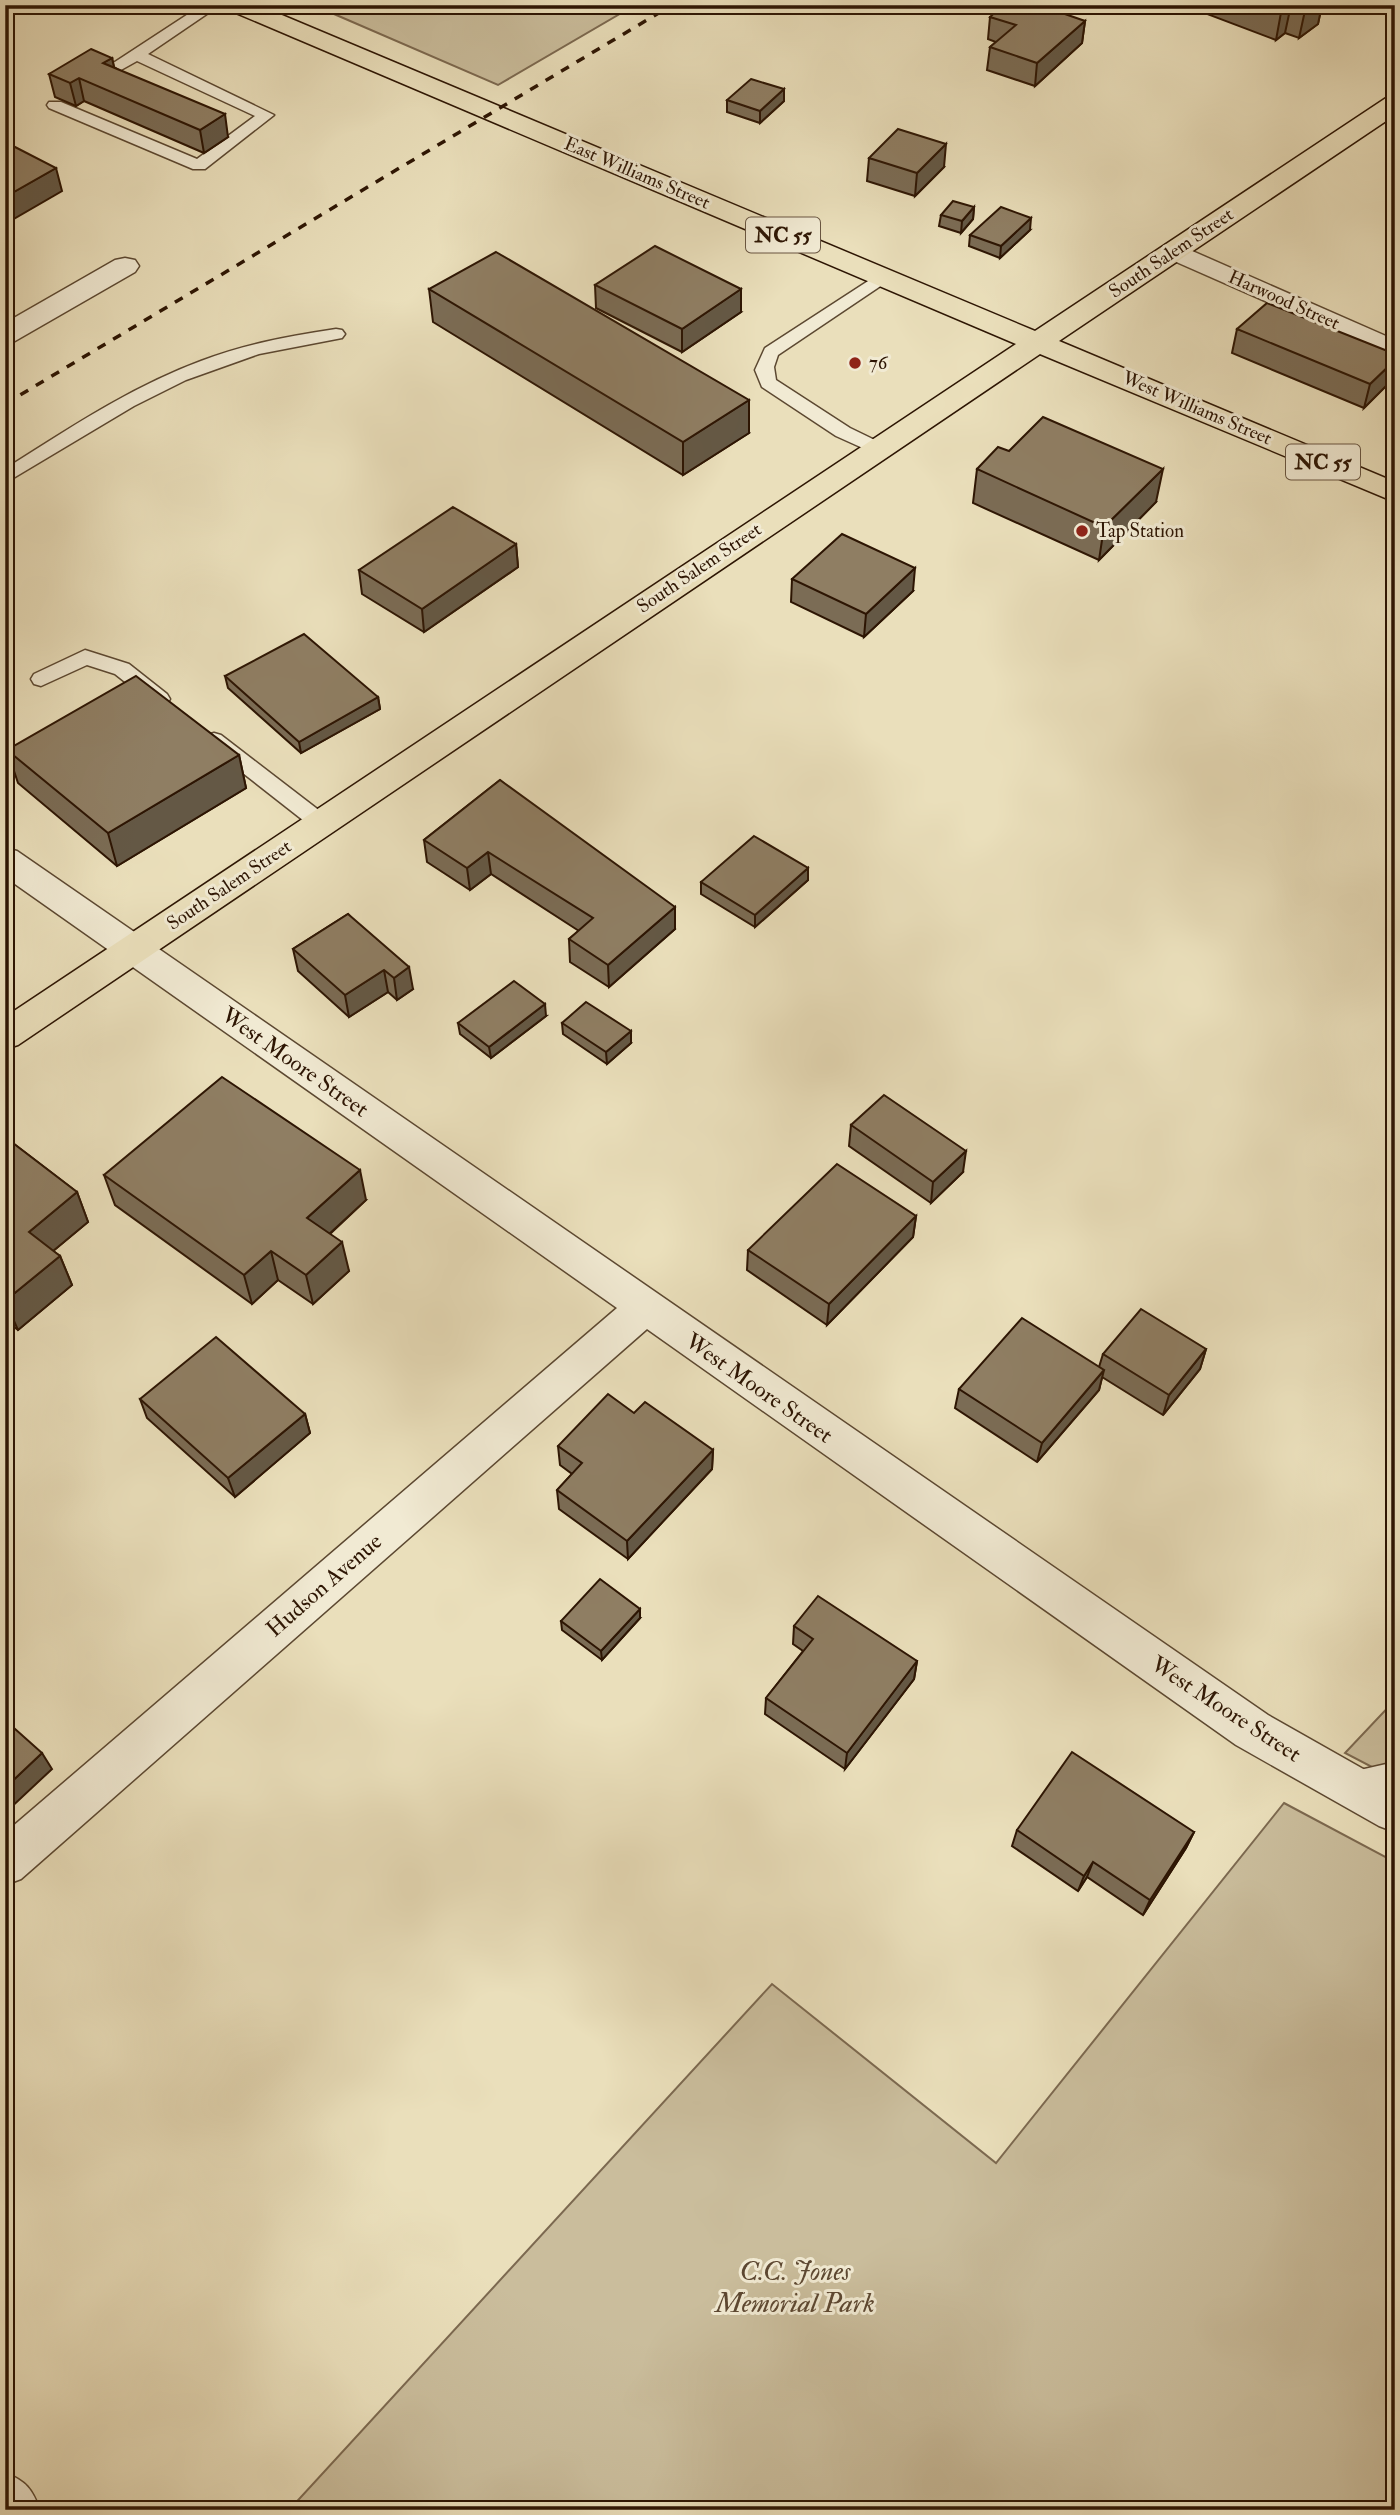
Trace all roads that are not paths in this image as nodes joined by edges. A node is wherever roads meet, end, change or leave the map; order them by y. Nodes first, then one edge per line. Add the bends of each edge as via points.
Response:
1 (213, 5) edge
2 (237, 5) edge
3 (136, 55) junction
4 (154, 63) junction
5 (174, 72) junction
6 (103, 75) edge
7 (135, 76) edge
8 (200, 84) junction
9 (156, 85) edge
10 (181, 97) edge
11 (221, 99) junction
12 (63, 100) edge
13 (1395, 103) edge
14 (198, 104) edge
15 (93, 105) edge
16 (251, 109) junction
17 (77, 115) junction
18 (218, 132) edge
19 (1174, 251) junction
20 (125, 266) dead end
21 (882, 277) junction
22 (336, 334) dead end
23 (5, 335) edge
24 (1037, 342) junction
25 (1395, 350) edge
26 (876, 448) junction
27 (5, 477) edge
28 (1395, 492) edge
29 (41, 679) dead end
30 (175, 710) edge
31 (196, 726) edge
32 (321, 823) junction
33 (5, 860) edge
34 (133, 950) junction
35 (5, 1035) edge
36 (644, 1308) junction
37 (1395, 1775) edge
38 (1347, 1785) junction
39 (1395, 1811) edge
40 (5, 1863) edge
41 (5, 2499) edge
42 (14, 2510) edge

1 - 3 lane
2 - 21 main road, East Williams Street / NC 55
3 - 4 lane
3 - 6 lane
4 - 5 lane
4 - 7 lane
5 - 8 lane
5 - 9 lane
8 - 10 lane
8 - 11 lane
11 - 14 lane
11 - 16 lane
12 - 17 lane via 55,105
13 - 19 main road, South Salem Street
15 - 17 lane
16 - 17 lane via 266,115 199,166 187,153 106,118
16 - 18 lane
19 - 24 main road, South Salem Street
19 - 25 street, Harwood Street
20 - 23 street
21 - 24 main road, East Williams Street / NC 55
21 - 26 lane via 771,352 763,373 768,383
22 - 27 lane via 273,344 206,365 134,398
24 - 26 main road, South Salem Street
24 - 28 main road, West Williams Street / NC 55
26 - 32 main road, South Salem Street
29 - 30 lane via 85,657 122,668
31 - 32 lane
32 - 34 main road, South Salem Street
33 - 34 street, West Moore Street
34 - 35 main road, South Salem Street
34 - 36 street, West Moore Street
36 - 38 street, West Moore Street via 1252,1730
36 - 40 street, Hudson Avenue
37 - 38 lane
38 - 39 street, West Moore Street
41 - 42 street

